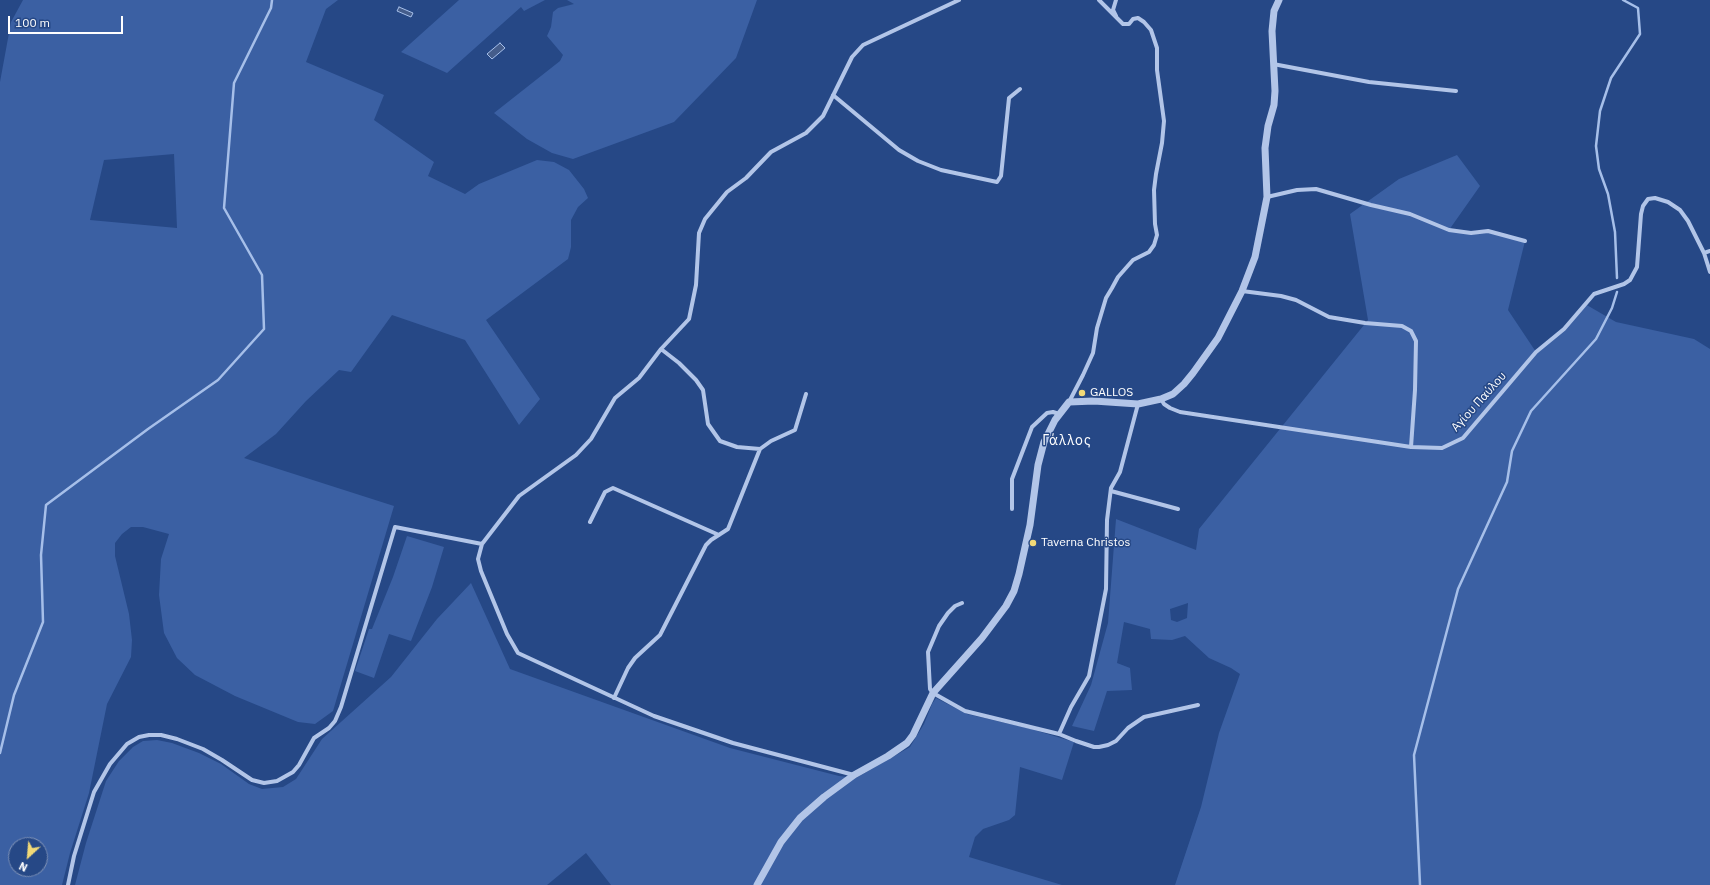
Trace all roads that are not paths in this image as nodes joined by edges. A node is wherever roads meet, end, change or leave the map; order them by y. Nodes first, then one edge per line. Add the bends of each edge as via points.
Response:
1 (959, 0) edge
2 (1100, 0) edge
3 (1116, 0) edge
4 (1280, 0) edge
5 (1119, 21) junction
6 (1273, 64) junction
7 (1020, 89) dead end
8 (1456, 91) dead end
9 (833, 96) junction
10 (1267, 197) junction
11 (1525, 241) dead end
12 (1710, 251) edge
13 (1704, 253) junction
14 (1710, 272) edge
15 (1242, 291) junction
16 (661, 349) junction
17 (806, 394) dead end
18 (1161, 399) junction
19 (1069, 402) junction
20 (1138, 404) junction
21 (1059, 414) junction
22 (1411, 447) junction
23 (760, 449) junction
24 (1110, 491) junction
25 (1012, 509) dead end
26 (1178, 509) dead end
27 (590, 522) dead end
28 (719, 535) junction
29 (482, 544) junction
30 (962, 603) dead end
31 (933, 693) junction
32 (614, 698) junction
33 (1198, 705) dead end
34 (1059, 734) junction
35 (854, 775) junction
36 (68, 885) edge
37 (756, 885) edge

1 - 9 street via 863,45 852,57
2 - 5 street
3 - 5 street via 1113,10
4 - 6 street via 1274,11
5 - 19 street via 1129,24 1138,18 1144,22 1151,30 1157,48 1157,70 1164,121 1154,190 1156,235 1149,252 1133,260 1118,277 1106,298 1093,353
6 - 8 street via 1369,82
6 - 10 street via 1274,98 1265,148
7 - 9 street via 1009,98 1001,176 997,182 941,170 918,161 899,150
9 - 16 street via 823,116 806,133 771,152 746,178 727,192 705,219 699,233 696,285 689,319
10 - 11 street via 1297,190 1316,189 1410,214 1449,230 1471,233 1488,231
10 - 15 street via 1255,257
12 - 13 street
13 - 14 street, Αγίου Παύλου
13 - 22 street, Αγίου Παύλου via 1680,210 1668,202 1655,198 1648,199 1641,214 1637,267 1630,280 1594,294 1564,329 1536,352 1463,438 1442,448
15 - 18 street via 1218,338 1193,373 1173,394
15 - 22 street via 1296,300 1329,317 1402,326 1411,331 1416,348
16 - 23 street via 679,363 703,390 708,424 720,440 737,447
16 - 29 street via 639,378 615,398 591,439 576,454 519,496
17 - 23 street via 795,430
18 - 20 street
18 - 22 street via 1164,404 1180,412
19 - 20 street
19 - 21 street
20 - 24 street via 1120,472
21 - 25 street via 1047,413 1032,426 1012,479
21 - 31 street via 1046,436 1038,465 1030,525 1014,592 982,638
23 - 28 street via 728,529
24 - 26 street
24 - 34 street via 1106,589 1097,641 1089,676
27 - 28 street via 605,492 613,488
28 - 32 street via 706,545 660,635 635,658
29 - 32 street via 478,559 481,571 507,634 518,653
29 - 36 street via 394,527 341,707 335,721 314,738 293,772 277,781 264,783 252,780 202,749 161,735 149,735 127,744 110,764 94,792 74,856
30 - 31 street via 954,606 948,613 928,652 930,689
31 - 34 street via 964,711
31 - 35 street via 913,735 907,742
32 - 35 street via 654,716 733,743
33 - 34 street via 1144,717 1128,728 1116,741 1099,747
35 - 37 street via 800,818 781,842

